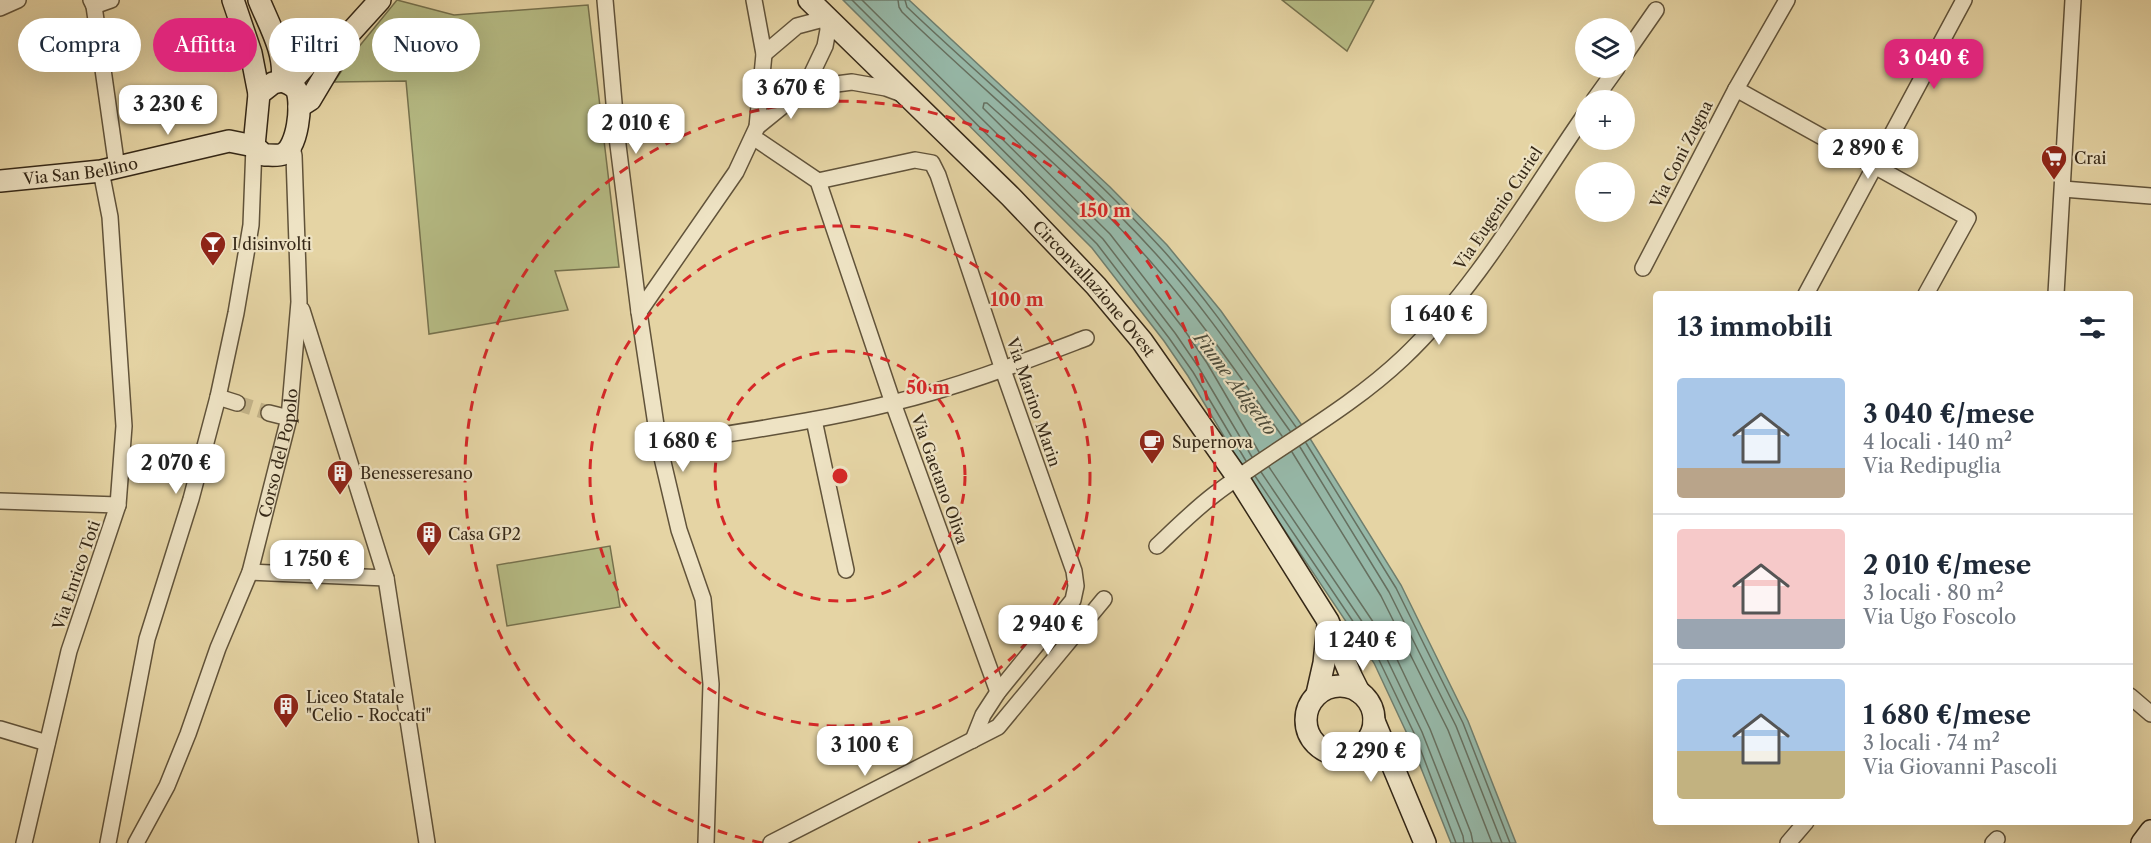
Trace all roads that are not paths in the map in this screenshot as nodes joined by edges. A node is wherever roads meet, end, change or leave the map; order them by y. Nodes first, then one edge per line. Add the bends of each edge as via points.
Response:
1 (111, 0) edge
2 (233, 0) edge
3 (259, 0) edge
4 (380, 0) edge
5 (605, 0) edge
6 (754, 0) edge
7 (809, 0) edge
8 (1787, 0) edge
9 (1964, 0) edge
10 (2073, 0) edge
11 (93, 3) edge
12 (1656, 10) dead end
13 (827, 18) junction
14 (360, 22) edge
15 (269, 23) edge
16 (1635, 40) edge
17 (765, 54) junction
18 (283, 72) edge
19 (296, 72) edge
20 (327, 72) edge
21 (286, 82) junction
22 (805, 88) junction
23 (1736, 89) junction
24 (259, 94) junction
25 (907, 96) junction
26 (299, 107) junction
27 (1575, 129) edge
28 (755, 132) junction
29 (255, 136) junction
30 (292, 147) junction
31 (1876, 165) junction
32 (109, 170) junction
33 (0, 181) edge
34 (818, 181) junction
35 (2063, 189) junction
36 (2151, 196) edge
37 (1643, 268) dead end
38 (1808, 291) edge
39 (1928, 291) edge
40 (2056, 291) edge
41 (299, 302) junction
42 (639, 312) junction
43 (1086, 338) dead end
44 (1003, 370) junction
45 (218, 396) junction
46 (237, 403) tunnel mouth
47 (893, 403) junction
48 (269, 413) tunnel mouth
49 (289, 418) junction
50 (814, 420) junction
51 (660, 445) junction
52 (1241, 476) junction
53 (0, 501) edge
54 (118, 505) junction
55 (1157, 546) dead end
56 (846, 570) dead end
57 (250, 572) junction
58 (386, 578) junction
59 (1104, 599) dead end
60 (1328, 621) junction
61 (998, 692) junction
62 (1359, 692) junction
63 (1317, 694) junction
64 (2133, 699) edge
65 (2151, 714) edge
66 (1374, 721) junction
67 (0, 729) edge
68 (973, 740) junction
69 (47, 743) junction
70 (1347, 753) junction
71 (1404, 791) junction
72 (1803, 825) edge
73 (2151, 831) edge
74 (142, 839) edge
75 (24, 843) edge
76 (108, 843) edge
77 (427, 843) edge
78 (706, 843) edge
79 (771, 843) edge
80 (1425, 843) edge
81 (1788, 843) edge
82 (2142, 843) edge

1 - 11 street
2 - 24 main road via 251,53
3 - 15 main road
4 - 14 main road
5 - 42 street
6 - 17 street
7 - 13 main road, Circonvallazione Ovest
8 - 23 street, Via Coni Zugna
9 - 31 street
10 - 35 street
11 - 32 street, Via Enrico Toti
12 - 16 street
13 - 17 street via 797,26
13 - 22 street via 825,46
13 - 25 main road, Circonvallazione Ovest
17 - 28 street
18 - 21 main road
19 - 21 main road
20 - 26 main road via 310,100
21 - 24 main road via 273,83
21 - 26 main road via 297,90
22 - 25 street via 852,82
22 - 28 street
23 - 31 street
23 - 37 street, Via Coni Zugna
24 - 29 main road
25 - 52 main road, Circonvallazione Ovest via 1096,286 1142,341
26 - 30 main road
27 - 52 street, Via Eugenio Curiel via 1457,300 1431,330 1402,359 1319,423
28 - 34 street
28 - 42 street via 736,172
29 - 30 main road via 264,155 282,155
29 - 32 main road, Via San Bellino via 241,130 229,141
29 - 45 street via 251,225
30 - 41 street, Corso del Popolo
31 - 38 street
31 - 39 street via 1968,218
32 - 33 main road, Via San Bellino
32 - 54 street, Via Enrico Toti via 124,426
34 - 44 street, Via Marino Marin via 915,160 932,163
34 - 47 street, Via Gaetano Oliva
35 - 36 street
35 - 40 street
41 - 49 street, Corso del Popolo
41 - 58 street
42 - 51 street
43 - 44 street
44 - 47 street
44 - 61 street, Via Marino Marin via 1076,586 1074,600
45 - 46 street
45 - 76 street via 147,639
47 - 50 street
47 - 61 street, Via Gaetano Oliva
48 - 49 street
49 - 57 street, Corso del Popolo
50 - 51 street
50 - 56 street
51 - 78 street via 679,530 703,600 711,684
52 - 55 street, Via Eugenio Curiel via 1195,510
52 - 60 main road, Circonvallazione Ovest
53 - 54 street
54 - 69 street, Via Enrico Toti via 69,651
57 - 58 street
57 - 74 street, Corso del Popolo via 167,786
58 - 77 street
59 - 68 street via 998,727
60 - 62 main road, Circonvallazione Ovest
60 - 63 main road
61 - 68 street, Via Marino Marin
62 - 63 main road via 1338,686
62 - 66 main road via 1368,699
63 - 70 main road via 1306,713 1309,735 1325,751
64 - 65 street
66 - 70 main road via 1367,742
66 - 71 main road
67 - 69 street
68 - 79 street
69 - 75 street, Via Enrico Toti
70 - 71 main road via 1363,754 1374,761
71 - 80 main road
72 - 81 street
73 - 82 main road

